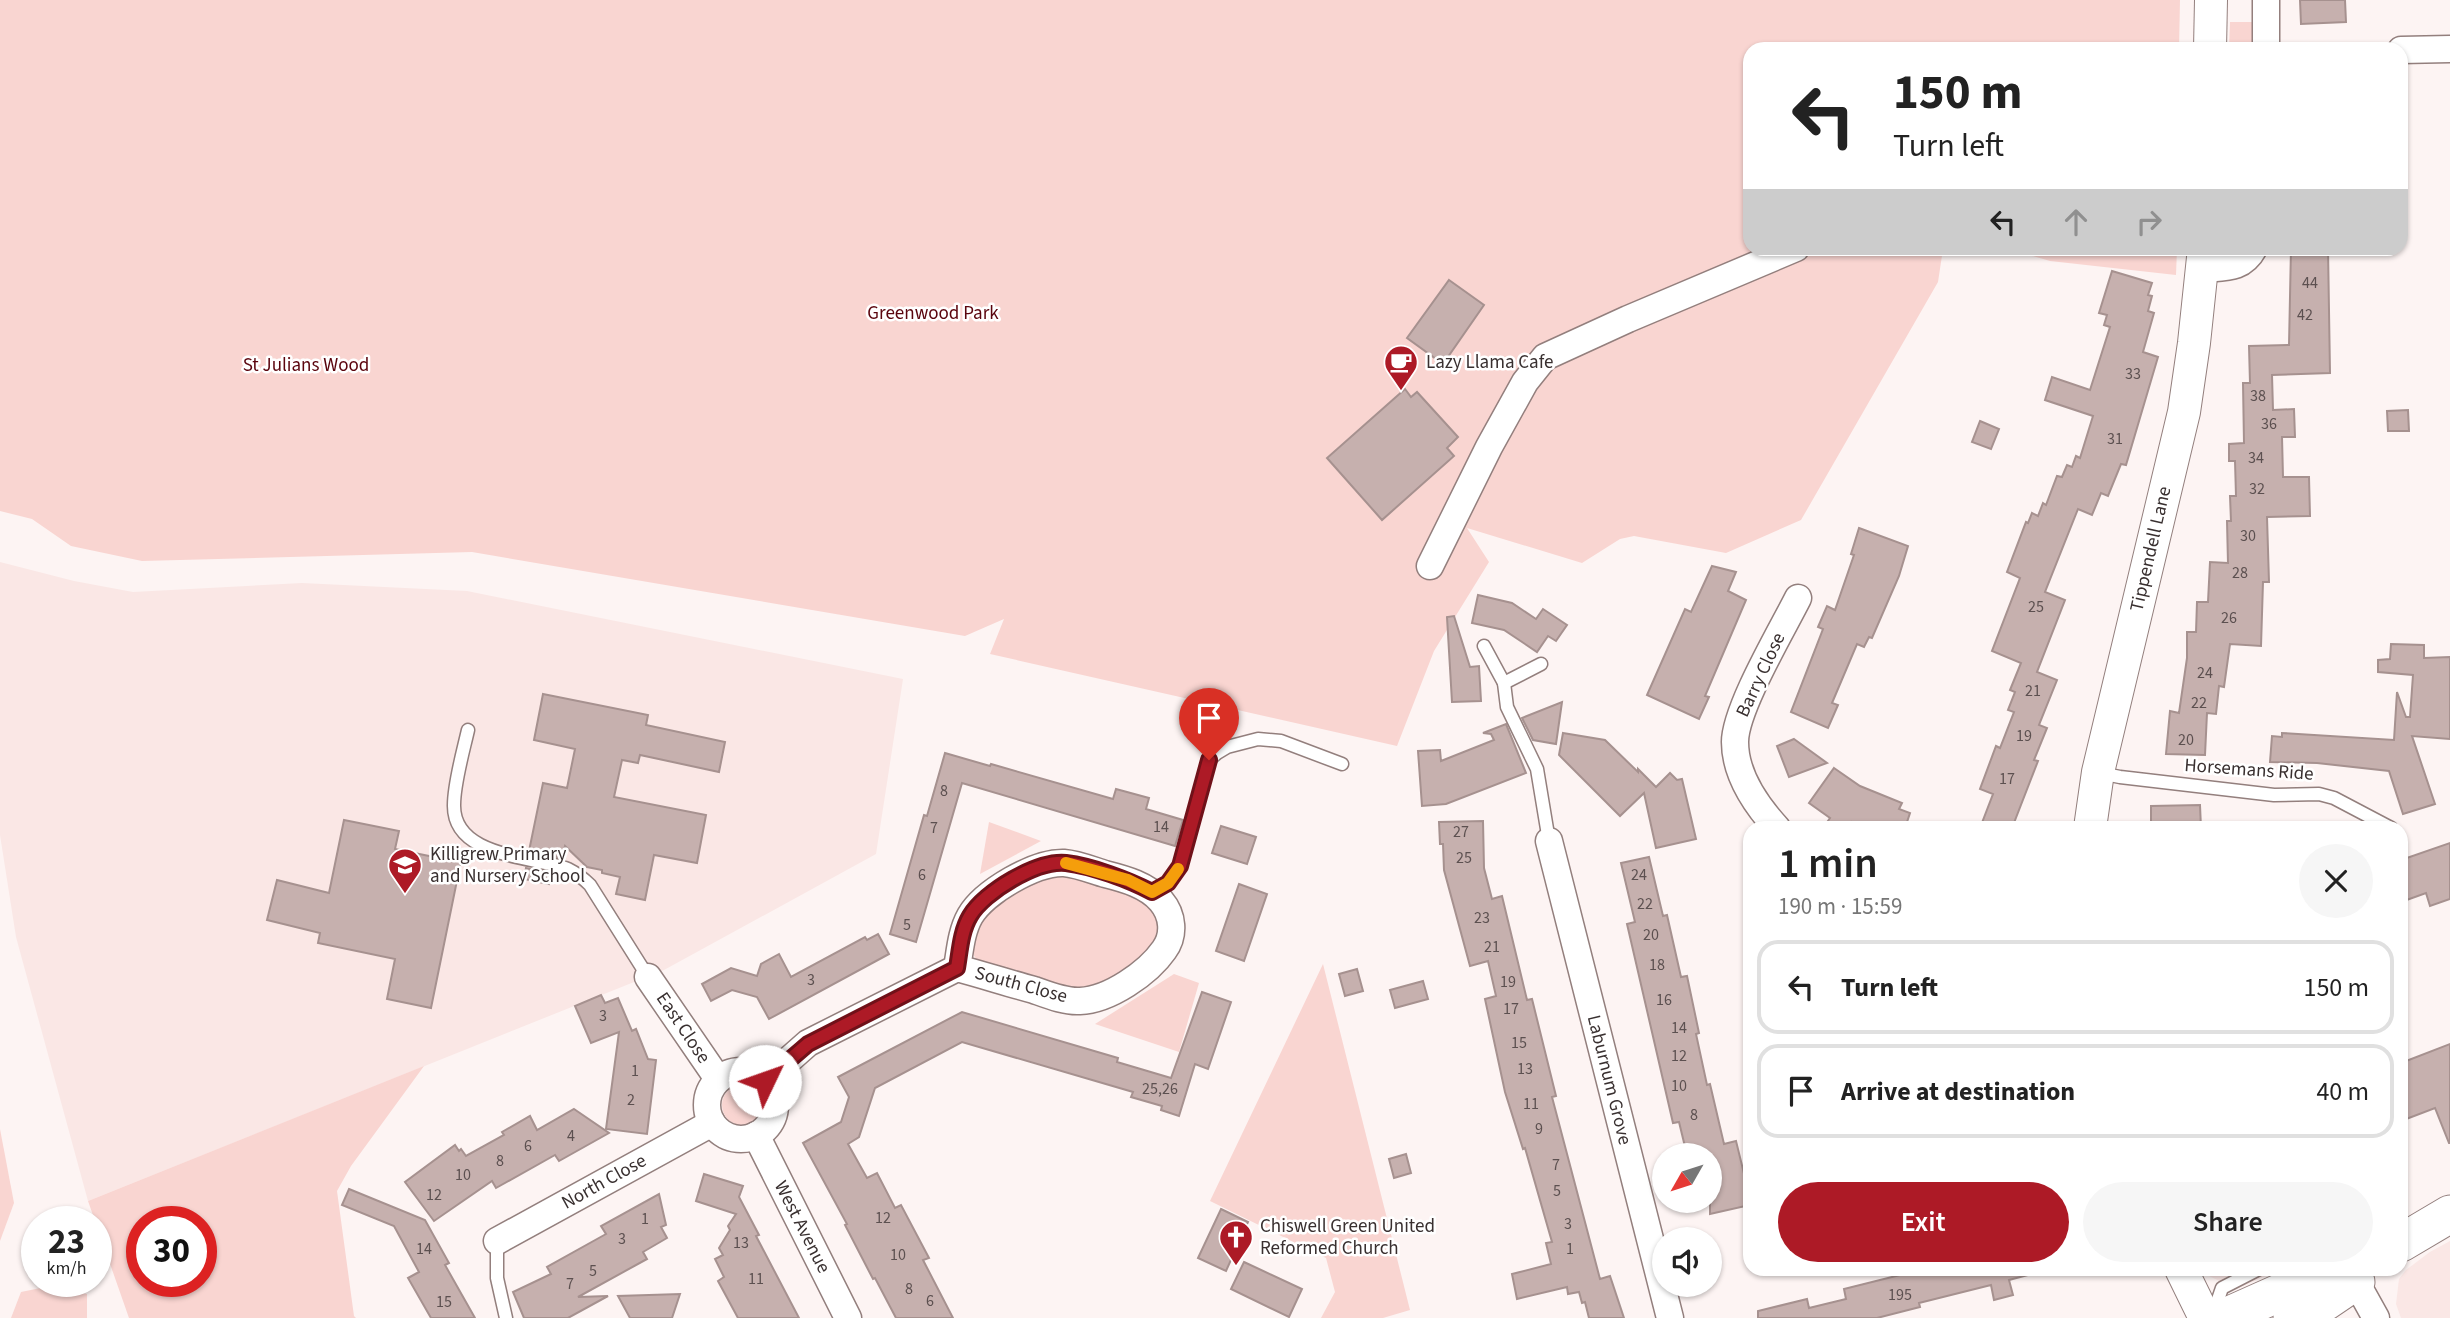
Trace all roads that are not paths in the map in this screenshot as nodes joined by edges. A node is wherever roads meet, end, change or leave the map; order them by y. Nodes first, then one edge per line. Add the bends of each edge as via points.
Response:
1 (2211, 0) edge
2 (2266, 0) edge
3 (2210, 42) edge
4 (2266, 42) edge
5 (2450, 49) edge
6 (2408, 50) edge
7 (1777, 256) edge
8 (2250, 256) edge
9 (2203, 259) edge
10 (1430, 566) dead end
11 (1798, 598) dead end
12 (1484, 646) dead end
13 (1541, 664) dead end
14 (1504, 683) junction
15 (468, 730) dead end
16 (1342, 764) dead end
17 (2098, 772) junction
18 (1770, 821) edge
19 (2091, 821) edge
20 (2378, 821) edge
21 (1549, 841) joint
22 (1152, 892) junction
23 (957, 968) junction
24 (648, 977) joint
25 (718, 1079) junction
26 (765, 1081) junction
27 (712, 1123) junction
28 (756, 1135) junction
29 (2450, 1214) edge
30 (2408, 1240) edge
31 (497, 1241) joint
32 (2185, 1276) edge
33 (2245, 1276) edge
34 (2350, 1276) edge
35 (2362, 1276) edge
36 (2363, 1276) edge
37 (506, 1318) edge
38 (848, 1318) edge
39 (1670, 1318) edge
40 (2205, 1318) edge
41 (2211, 1318) edge
42 (2223, 1318) edge
43 (2292, 1318) edge
44 (2376, 1318) edge

1 - 3 street
2 - 4 street
5 - 6 street
7 - 10 street via 1545,357 1525,382 1495,436
8 - 9 street, Tippendell Lane via 2239,264
9 - 17 street, Tippendell Lane via 2184,412
11 - 18 street, Barry Close via 1749,697 1735,742 1749,790
12 - 14 lane
13 - 14 lane
14 - 21 lane via 1507,706 1537,769
15 - 24 lane via 453,806 459,825 490,851 565,868 580,876
16 - 22 lane via 1280,741 1258,739 1217,753 1209,760 1180,866 1168,883
17 - 19 street, Tippendell Lane
17 - 20 lane, Horsemans Ride via 2274,795 2319,793
21 - 39 street, Laburnum Grove
22 - 23 street, South Close via 1128,880 1066,863 1035,869 983,899 963,932
22 - 23 street, South Close via 1169,916 1169,943 1146,971 1095,998 1062,999
23 - 26 street, South Close via 808,1044
24 - 25 street, East Close
25 - 26 street via 737,1071
25 - 27 street via 708,1095
26 - 28 street via 774,1110 765,1129
27 - 28 street via 727,1136
27 - 31 street, North Close
28 - 38 street, West Avenue
29 - 30 main road
31 - 37 lane via 497,1278
32 - 40 street
33 - 41 lane via 2222,1287
34 - 42 main road via 2324,1278
35 - 43 main road
36 - 44 street

